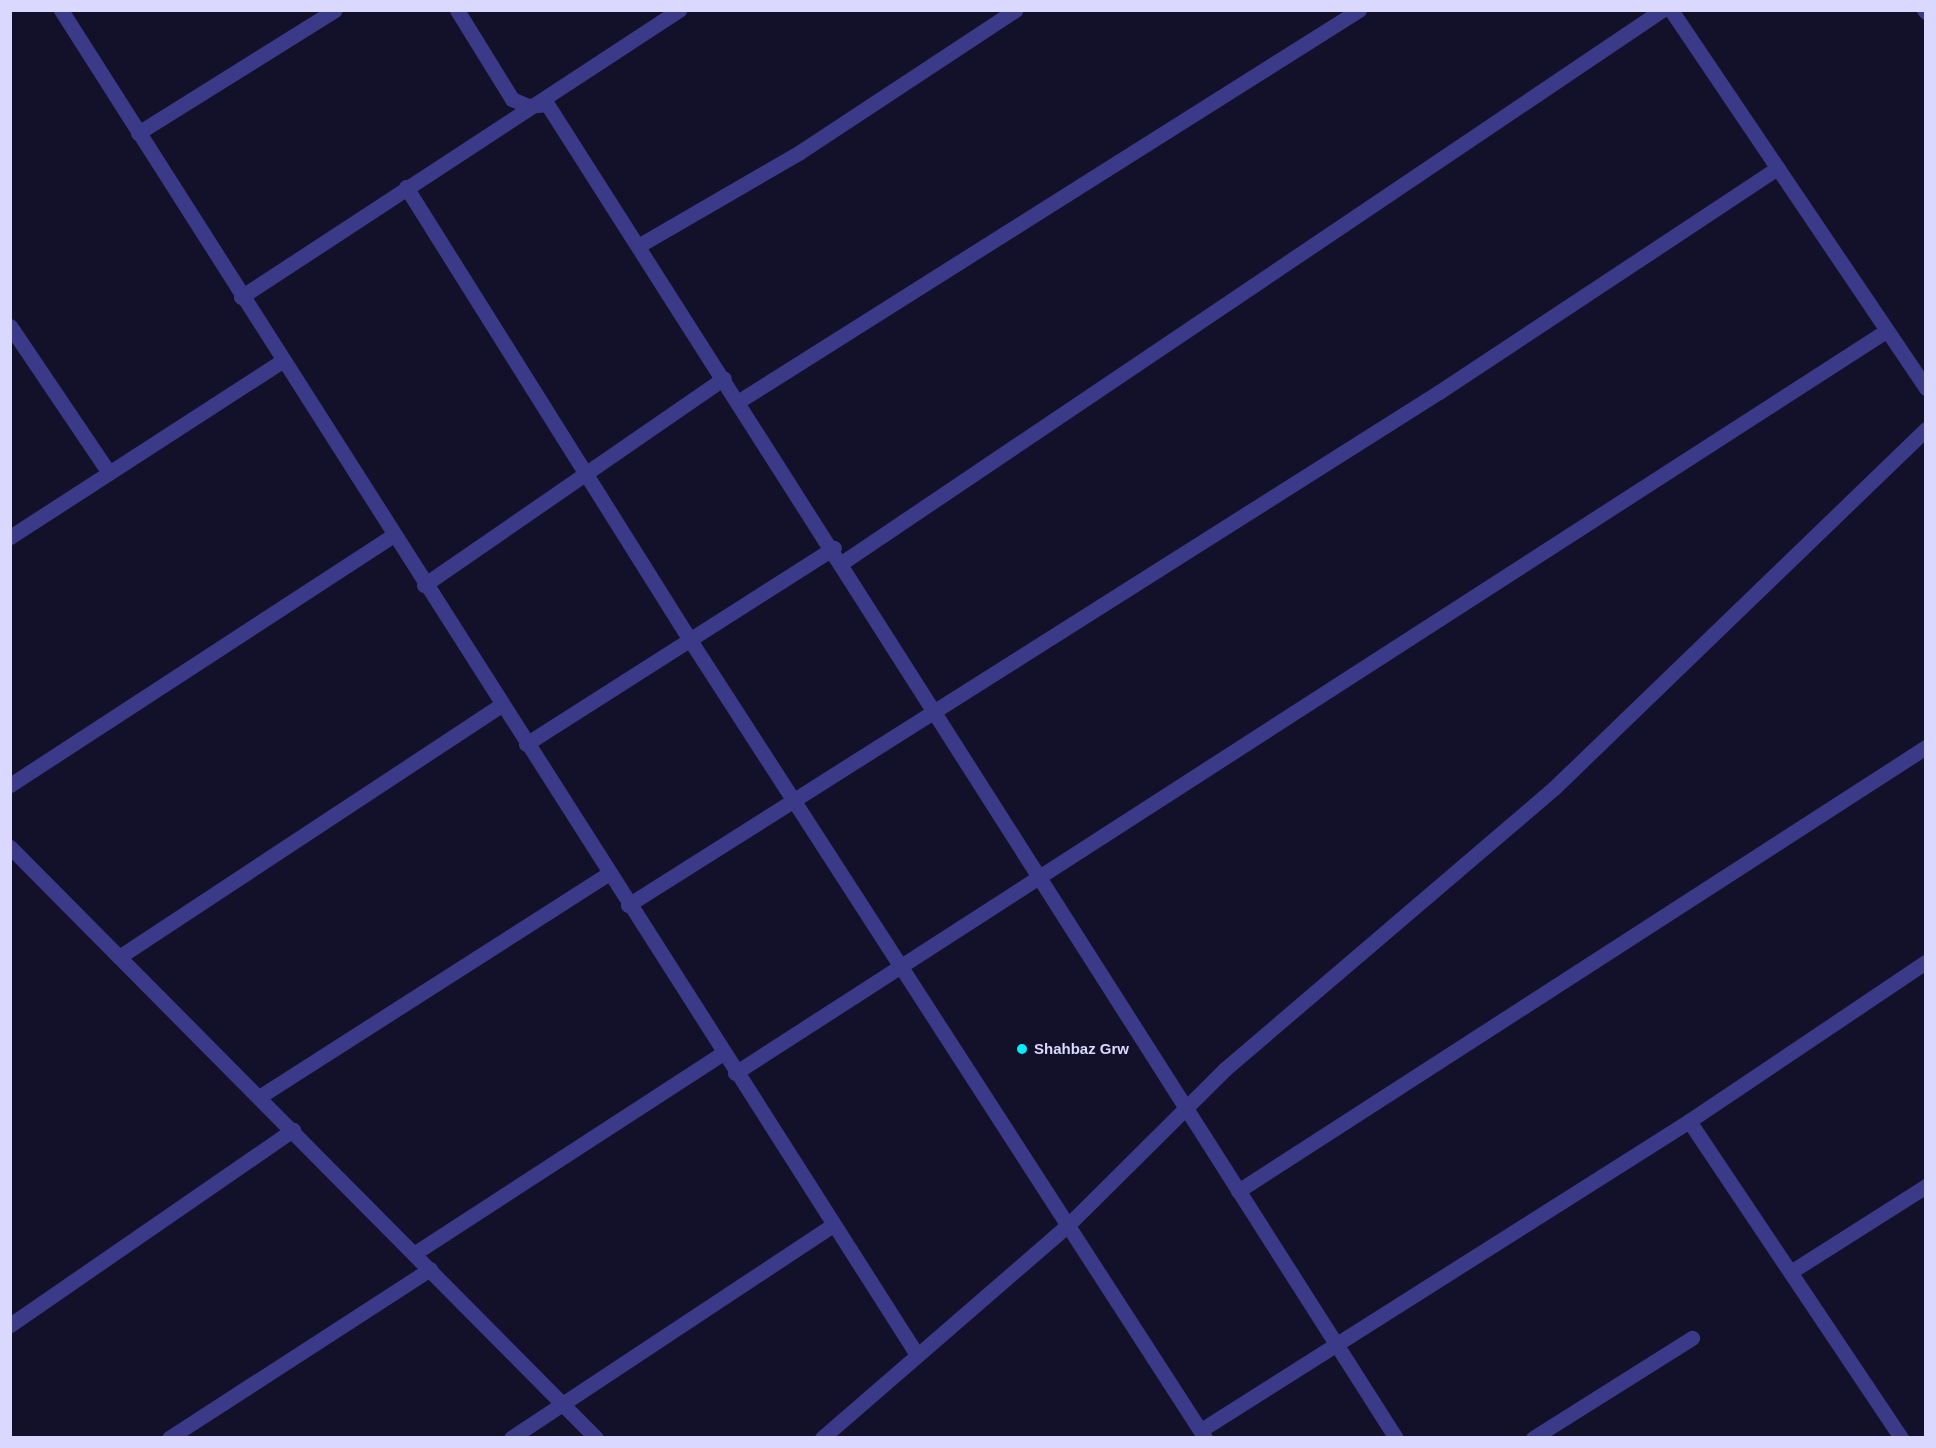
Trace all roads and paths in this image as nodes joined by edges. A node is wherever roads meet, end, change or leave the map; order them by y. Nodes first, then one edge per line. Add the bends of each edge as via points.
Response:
1 (61, 10) edge
2 (335, 10) edge
3 (457, 10) edge
4 (679, 10) edge
5 (1015, 10) edge
6 (1359, 10) edge
7 (1662, 10) edge
8 (1671, 10) edge
9 (528, 106) junction
10 (138, 133) junction
11 (1778, 168) junction
12 (406, 187) junction
13 (638, 246) junction
14 (241, 297) junction
15 (10, 326) edge
16 (1886, 330) junction
17 (282, 361) junction
18 (724, 378) junction
19 (1926, 388) edge
20 (739, 401) junction
21 (1926, 429) edge
22 (109, 473) junction
23 (587, 475) junction
24 (393, 535) junction
25 (10, 537) edge
26 (834, 548) junction
27 (843, 562) junction
28 (424, 585) junction
29 (690, 640) junction
30 (501, 705) junction
31 (939, 712) junction
32 (526, 744) junction
33 (1926, 747) edge
34 (10, 785) edge
35 (794, 801) junction
36 (10, 847) edge
37 (1037, 873) junction
38 (608, 874) junction
39 (628, 905) junction
40 (119, 957) junction
41 (1926, 962) edge
42 (898, 965) junction
43 (723, 1053) junction
44 (735, 1072) junction
45 (260, 1097) junction
46 (1188, 1106) junction
47 (1689, 1121) junction
48 (293, 1130) junction
49 (1926, 1186) edge
50 (1239, 1191) junction
51 (833, 1225) junction
52 (1066, 1227) junction
53 (415, 1253) junction
54 (430, 1269) junction
55 (1792, 1271) junction
56 (10, 1325) edge
57 (1692, 1338) dead end
58 (1334, 1343) junction
59 (916, 1353) junction
60 (561, 1404) junction
61 (1203, 1434) edge
62 (169, 1437) edge
63 (510, 1437) edge
64 (596, 1437) edge
65 (822, 1437) edge
66 (1396, 1437) edge
67 (1533, 1437) edge
68 (1901, 1437) edge

1 - 10 street
2 - 10 street
3 - 9 street via 512,99
4 - 9 street
5 - 13 street via 800,152
6 - 20 street
7 - 27 street
8 - 11 street
9 - 12 street
9 - 13 street via 547,104
10 - 14 street
11 - 16 street
11 - 31 street
12 - 14 street
12 - 23 street
13 - 18 street
14 - 17 street
15 - 22 street
16 - 19 street
16 - 37 street
17 - 22 street
17 - 24 street
18 - 20 street
18 - 23 street
20 - 26 street
21 - 46 street via 1546,795
22 - 25 street
23 - 28 street
23 - 29 street
24 - 28 street
24 - 34 street
26 - 27 street
26 - 29 street
27 - 31 street
28 - 30 street
29 - 32 street
29 - 35 street
30 - 32 street
30 - 40 street
31 - 35 street
31 - 37 street
32 - 38 street
33 - 50 street
35 - 39 street
35 - 42 street
36 - 40 street
37 - 42 street
37 - 46 street
38 - 39 street
38 - 45 street
39 - 43 street
40 - 45 street
41 - 47 street
42 - 44 street
42 - 52 street
43 - 44 street
43 - 53 street
44 - 51 street
45 - 48 street
46 - 50 street
46 - 52 street
47 - 55 street
47 - 58 street
48 - 53 street
48 - 56 street
49 - 55 street
50 - 58 street
51 - 59 street
51 - 60 street
52 - 59 street
52 - 61 street
53 - 54 street
54 - 60 street
54 - 62 street
55 - 68 street
57 - 67 street
58 - 61 street
58 - 66 street
59 - 65 street
60 - 63 street
60 - 64 street

